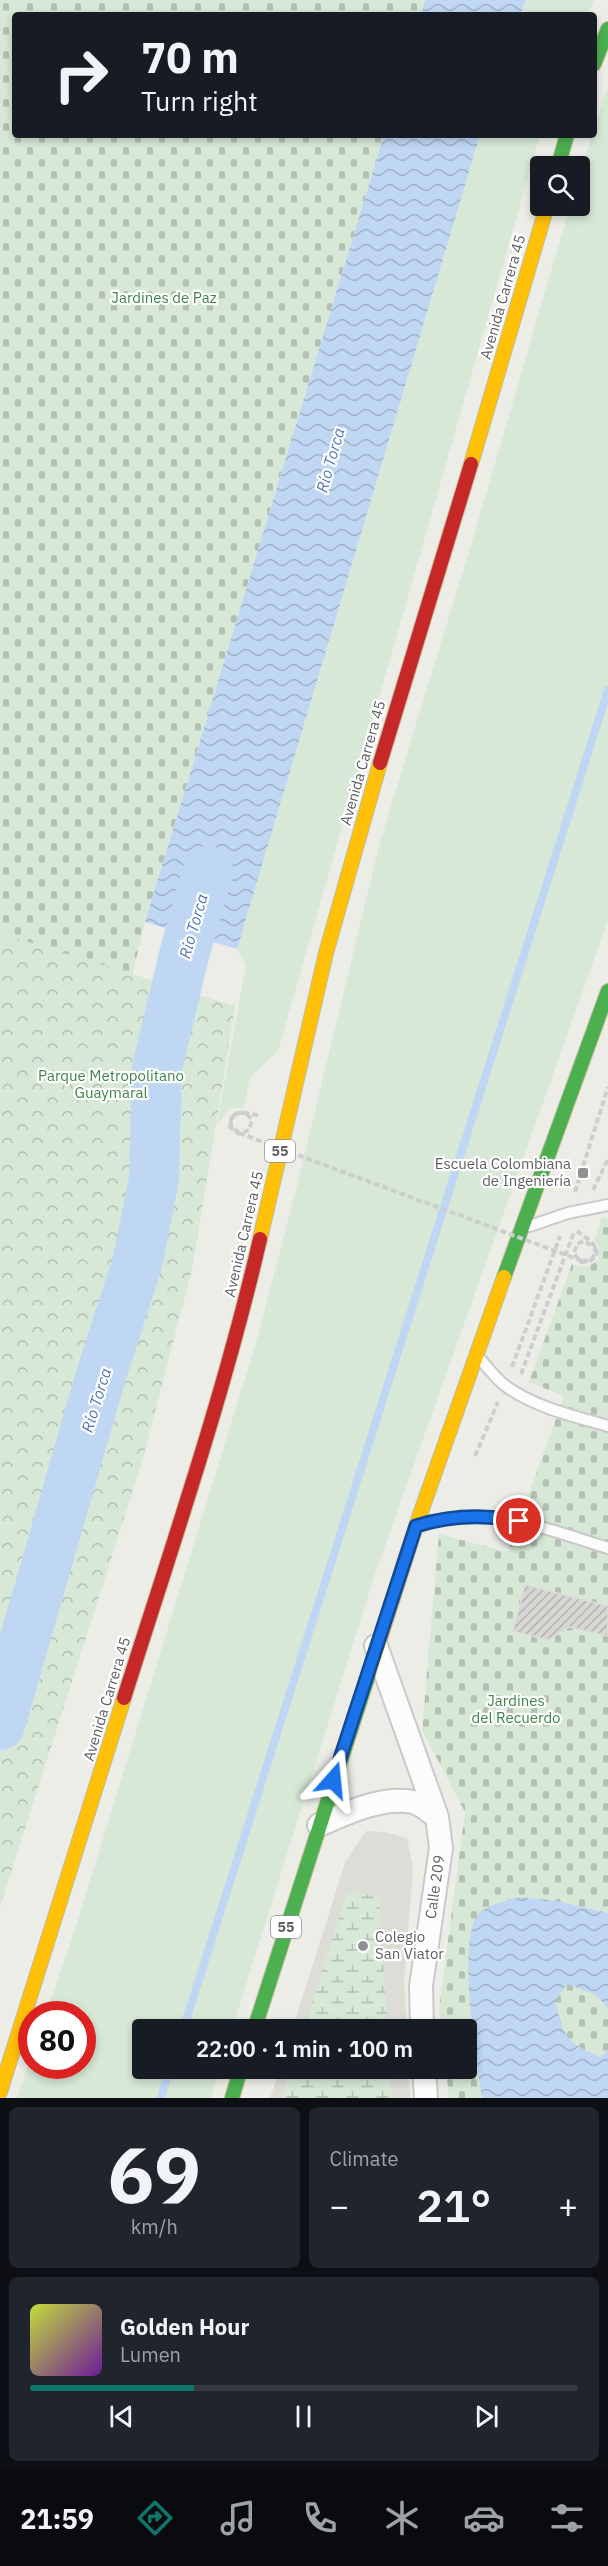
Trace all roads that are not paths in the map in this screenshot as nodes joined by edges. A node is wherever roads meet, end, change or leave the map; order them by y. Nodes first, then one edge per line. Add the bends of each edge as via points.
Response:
1 (608, 29) edge
2 (597, 56) edge
3 (566, 138) edge
4 (561, 156) edge
5 (544, 216) edge
6 (608, 991) edge
7 (608, 1205) edge
8 (521, 1230) junction
9 (477, 1356) junction
10 (608, 1426) edge
11 (416, 1526) junction
12 (608, 1548) edge
13 (376, 1646) junction
14 (437, 1817) junction
15 (319, 1825) junction
16 (257, 2019) edge
17 (422, 2019) edge
18 (238, 2079) edge
19 (425, 2079) edge
20 (0, 2092) edge
21 (232, 2098) edge
22 (426, 2098) edge

1 - 2 highway
3 - 4 highway
5 - 20 highway, Avenida Carrera 45 / 55 via 326,953 247,1295 212,1418
6 - 8 highway, 55
7 - 8 lane via 542,1220
8 - 9 highway, 55
9 - 10 lane via 510,1389 558,1412
9 - 11 highway, 55
11 - 12 lane via 441,1518 493,1516
11 - 13 highway, 55
13 - 14 street, Calle 209
13 - 15 highway, 55
14 - 15 street via 414,1802 389,1803 356,1809
14 - 17 street, Calle 209 via 441,1848 421,1986
15 - 16 highway, 55
18 - 21 highway
19 - 22 street

